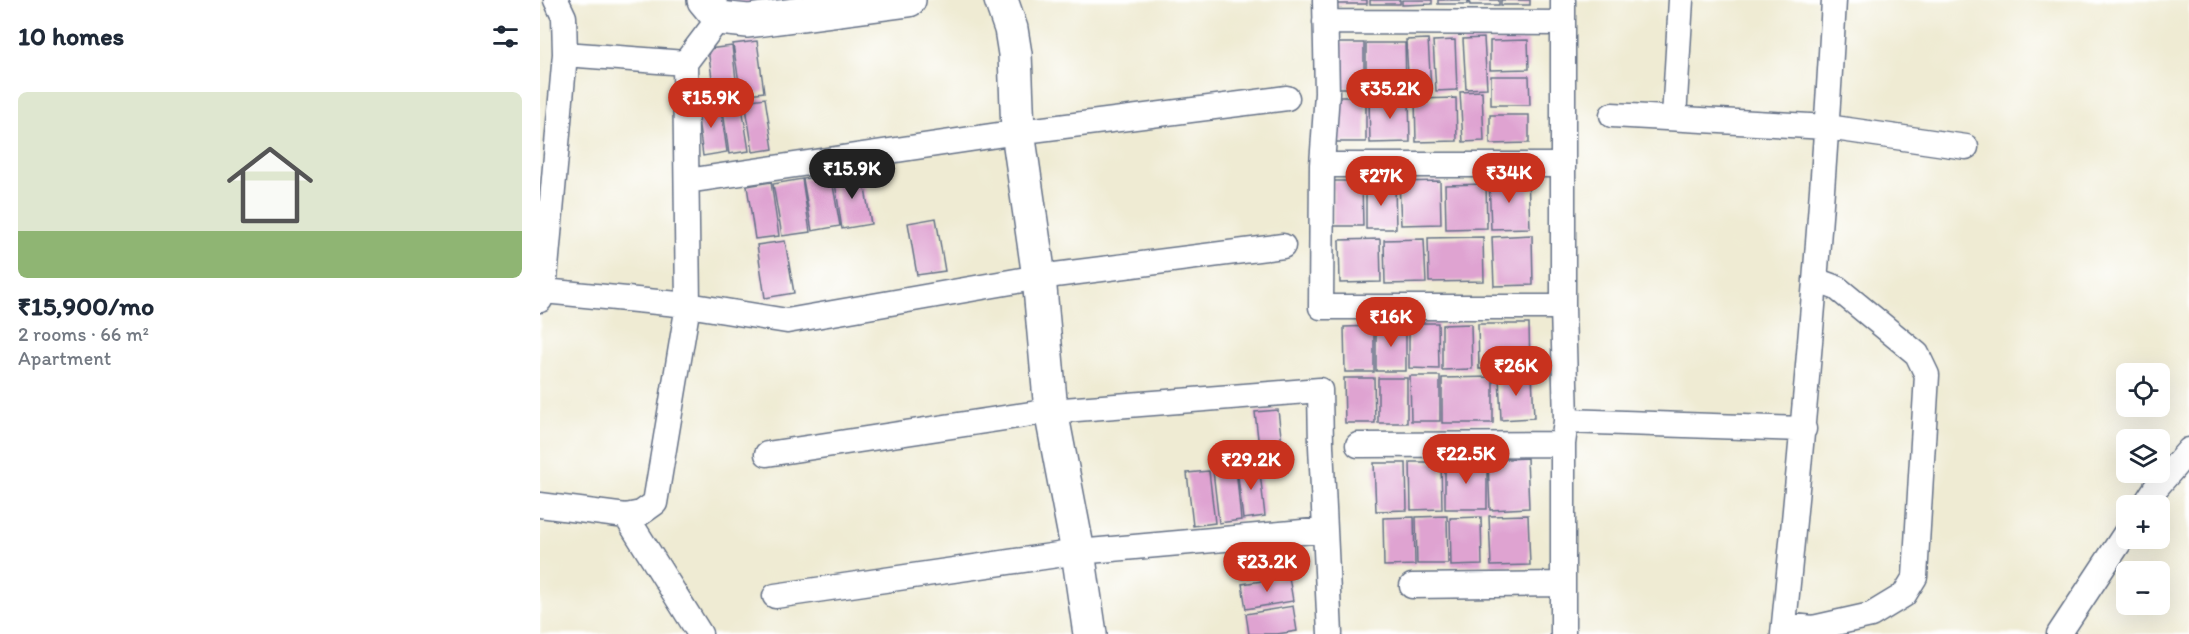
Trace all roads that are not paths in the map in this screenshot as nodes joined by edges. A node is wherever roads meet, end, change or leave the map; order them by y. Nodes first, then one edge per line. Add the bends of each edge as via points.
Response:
1 (556, 0) edge
2 (909, 0) edge
3 (1001, 0) edge
4 (1681, 0) edge
5 (1834, 0) edge
6 (711, 9) edge
7 (1325, 11) edge
8 (1563, 11) edge
9 (565, 54) junction
10 (685, 63) junction
11 (1287, 98) dead end
12 (1612, 115) dead end
13 (1674, 118) junction
14 (1827, 127) junction
15 (1018, 132) junction
16 (1966, 147) dead end
17 (1322, 165) junction
18 (1563, 165) junction
19 (687, 180) junction
20 (1283, 246) dead end
21 (1039, 277) junction
22 (1815, 280) junction
23 (542, 296) edge
24 (688, 305) junction
25 (1563, 307) junction
26 (1051, 411) junction
27 (1804, 429) junction
28 (1564, 433) junction
29 (1358, 445) dead end
30 (2189, 450) edge
31 (767, 454) dead end
32 (2151, 495) edge
33 (540, 505) edge
34 (626, 516) junction
35 (1325, 530) junction
36 (2116, 548) edge
37 (1078, 552) junction
38 (1563, 584) junction
39 (1412, 586) dead end
40 (776, 596) dead end
41 (1784, 630) edge
42 (700, 634) edge
43 (1090, 634) edge
44 (1330, 634) edge
45 (1563, 634) edge
46 (2059, 634) edge

1 - 9 street via 564,17
2 - 6 main road via 748,21
3 - 15 main road via 1015,54
4 - 13 street
5 - 14 street
6 - 10 street
7 - 8 street
7 - 17 street via 1327,93
8 - 18 street
9 - 10 street
9 - 23 street
10 - 19 street
11 - 15 street
12 - 13 street
13 - 14 street
14 - 16 street
14 - 22 street
15 - 19 street
15 - 21 main road
17 - 18 street
17 - 25 street via 1321,307
18 - 25 street
19 - 24 street
20 - 21 street
21 - 24 street via 787,321
21 - 26 main road
22 - 27 street
22 - 41 street via 1838,288 1917,354 1927,375 1915,577 1904,595 1871,615
23 - 24 street
24 - 34 street via 655,502 640,513
25 - 28 street
26 - 31 street
26 - 35 street via 1320,390
26 - 37 main road
27 - 28 street
27 - 41 street
28 - 29 street
28 - 38 street
30 - 32 street
33 - 34 street
34 - 42 street
35 - 37 street
35 - 44 street
36 - 46 street
37 - 40 street
37 - 43 main road
38 - 39 street
38 - 45 street

